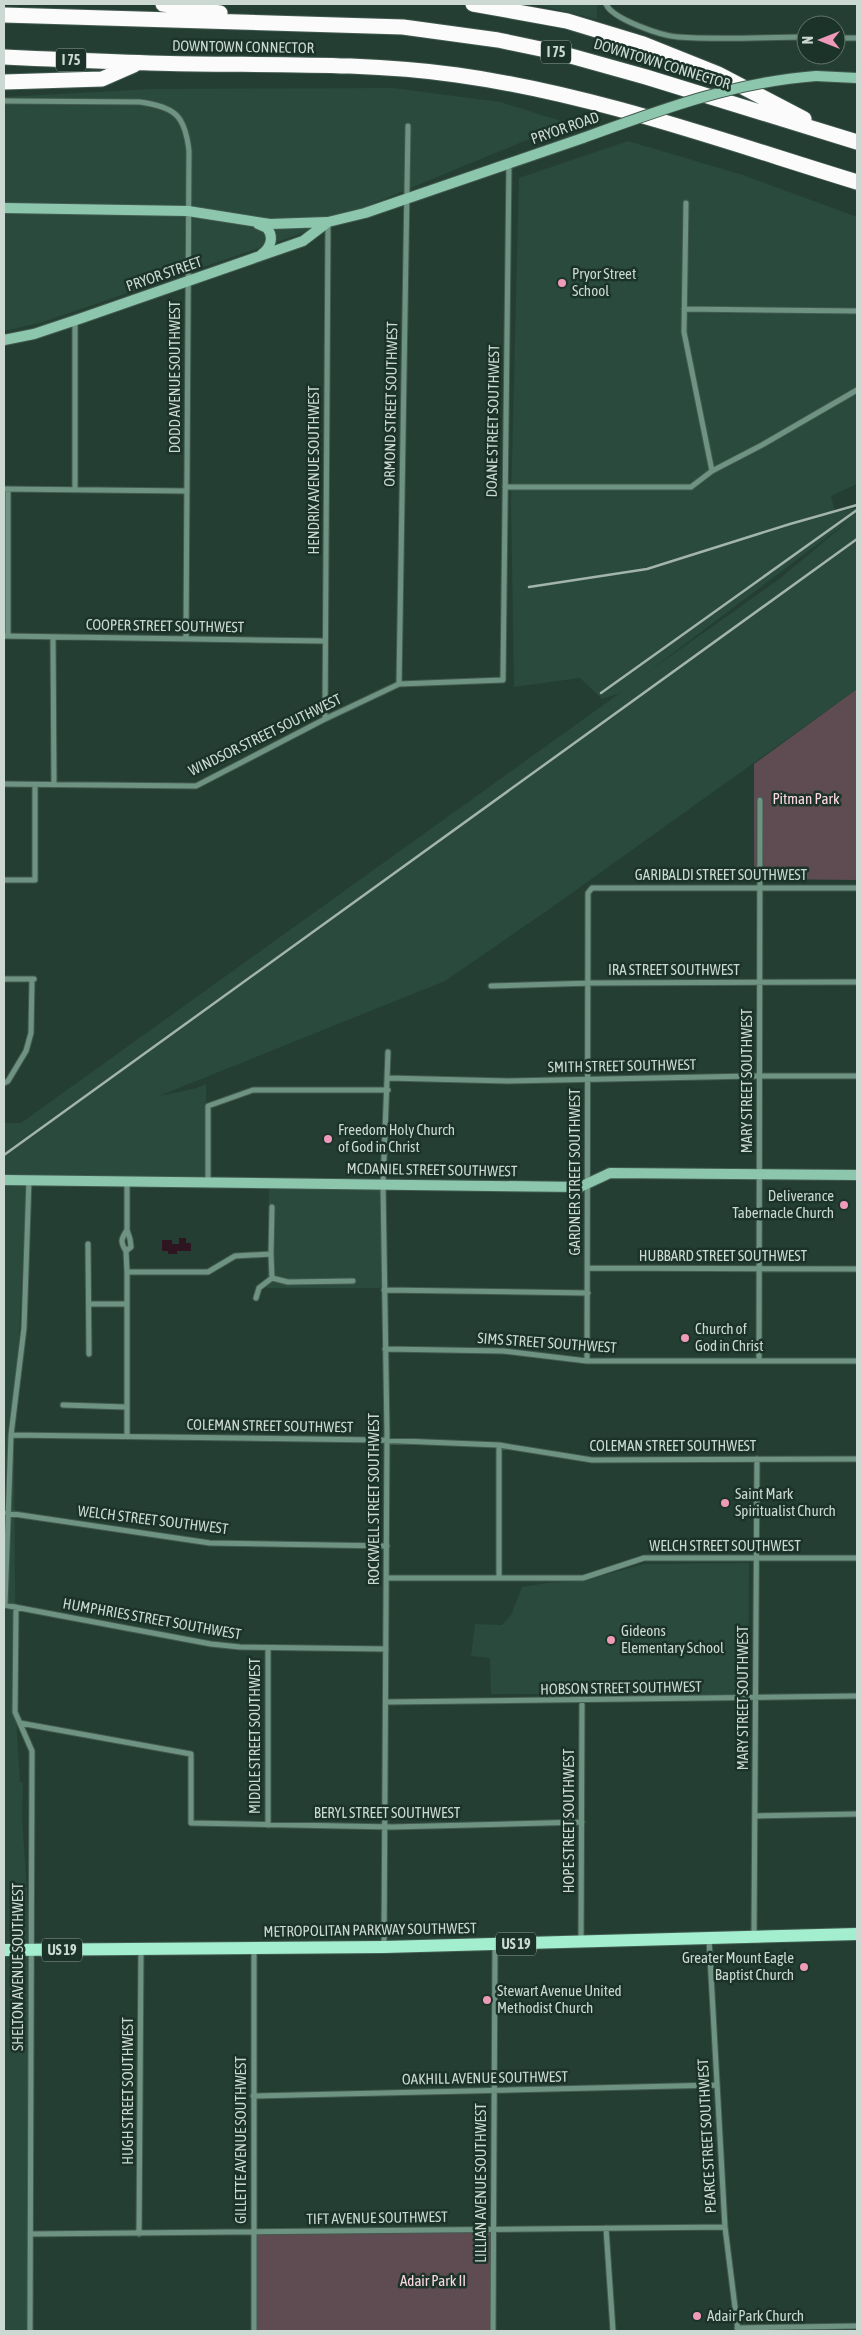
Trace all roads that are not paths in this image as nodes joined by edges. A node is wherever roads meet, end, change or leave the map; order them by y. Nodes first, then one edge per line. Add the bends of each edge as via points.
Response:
1 (164, 4) edge
2 (473, 4) edge
3 (606, 4) edge
4 (4, 15) edge
5 (268, 22) junction
6 (796, 38) edge
7 (4, 57) edge
8 (139, 63) junction
9 (857, 78) edge
10 (4, 82) edge
11 (4, 101) edge
12 (408, 126) dead end
13 (834, 135) junction
14 (857, 142) edge
15 (509, 163) junction
16 (857, 182) edge
17 (407, 198) junction
18 (686, 203) dead end
19 (4, 208) edge
20 (188, 211) junction
21 (255, 222) junction
22 (328, 222) junction
23 (257, 257) junction
24 (188, 282) junction
25 (684, 309) junction
26 (857, 311) edge
27 (75, 320) junction
28 (4, 340) edge
29 (857, 390) edge
30 (712, 471) junction
31 (505, 487) junction
32 (6, 489) edge
33 (74, 490) junction
34 (187, 491) junction
35 (6, 636) edge
36 (53, 637) junction
37 (186, 638) junction
38 (325, 641) junction
39 (503, 680) joint
40 (399, 684) junction
41 (325, 719) junction
42 (4, 784) edge
43 (35, 785) junction
44 (54, 785) junction
45 (760, 800) dead end
46 (4, 880) edge
47 (760, 888) junction
48 (857, 888) edge
49 (588, 893) joint
50 (4, 979) edge
51 (760, 982) junction
52 (857, 982) edge
53 (587, 983) junction
54 (491, 986) dead end
55 (388, 1052) dead end
56 (759, 1076) junction
57 (857, 1076) edge
58 (387, 1078) junction
59 (587, 1080) junction
60 (6, 1082) edge
61 (388, 1090) junction
62 (759, 1174) junction
63 (857, 1175) edge
64 (29, 1179) junction
65 (4, 1180) edge
66 (127, 1181) junction
67 (208, 1182) junction
68 (588, 1183) junction
69 (383, 1184) junction
70 (272, 1208) dead end
71 (88, 1244) dead end
72 (272, 1254) junction
73 (588, 1268) junction
74 (759, 1268) junction
75 (857, 1269) edge
76 (126, 1272) junction
77 (272, 1278) junction
78 (353, 1281) dead end
79 (384, 1290) junction
80 (588, 1293) junction
81 (256, 1298) dead end
82 (90, 1304) junction
83 (127, 1304) junction
84 (385, 1349) junction
85 (89, 1354) dead end
86 (587, 1361) junction
87 (759, 1361) junction
88 (857, 1361) edge
89 (63, 1405) dead end
90 (126, 1407) junction
91 (11, 1435) junction
92 (127, 1436) junction
93 (387, 1440) junction
94 (499, 1445) junction
95 (757, 1459) junction
96 (857, 1459) edge
97 (7, 1513) junction
98 (387, 1546) junction
99 (756, 1558) junction
100 (857, 1558) edge
101 (499, 1577) junction
102 (387, 1578) junction
103 (4, 1605) edge
104 (16, 1607) junction
105 (268, 1648) junction
106 (386, 1649) junction
107 (857, 1696) edge
108 (755, 1699) junction
109 (582, 1700) junction
110 (386, 1702) junction
111 (20, 1723) junction
112 (857, 1814) edge
113 (755, 1816) junction
114 (582, 1822) junction
115 (268, 1825) junction
116 (385, 1827) junction
117 (857, 1934) edge
118 (754, 1937) junction
119 (709, 1938) junction
120 (582, 1942) junction
121 (495, 1944) junction
122 (384, 1947) junction
123 (254, 1948) junction
124 (141, 1949) junction
125 (4, 1950) edge
126 (30, 1950) junction
127 (717, 2085) junction
128 (494, 2091) junction
129 (253, 2096) junction
130 (725, 2227) junction
131 (606, 2228) junction
132 (494, 2229) junction
133 (254, 2232) junction
134 (30, 2234) junction
135 (139, 2234) junction
136 (857, 2326) edge
137 (738, 2330) edge
138 (30, 2331) edge
139 (254, 2331) edge
140 (493, 2331) edge
141 (613, 2331) edge

1 - 5 highway
2 - 13 highway via 567,21 643,44 734,81
3 - 6 street via 614,13 676,37
4 - 5 highway, DOWNTOWN CONNECTOR / I 75
5 - 13 highway, DOWNTOWN CONNECTOR / I 75 via 403,27 530,47 590,61
7 - 8 highway, DOWNTOWN CONNECTOR / I 75
8 - 10 highway via 102,79
8 - 16 highway, DOWNTOWN CONNECTOR / I 75 via 385,68 493,81 578,99
9 - 15 main road, PRYOR ROAD, bridge via 788,78 720,91
11 - 20 street, DODD AVENUE SOUTHWEST via 140,102 161,105 175,113 183,122 188,136
12 - 17 street, ORMOND STREET SOUTHWEST
13 - 14 highway, DOWNTOWN CONNECTOR / I 75
15 - 17 main road, PRYOR ROAD
15 - 31 street, DOANE STREET SOUTHWEST
17 - 22 main road, PRYOR ROAD
17 - 40 street, ORMOND STREET SOUTHWEST
18 - 25 street
19 - 20 main road
20 - 21 main road
20 - 24 street, DODD AVENUE SOUTHWEST
21 - 22 main road
21 - 23 main road via 267,228 271,236 270,245
22 - 23 main road, PRYOR STREET via 303,241
22 - 38 street, HENDRIX AVENUE SOUTHWEST
23 - 24 main road, PRYOR STREET
24 - 27 main road, PRYOR STREET
24 - 34 street, DODD AVENUE SOUTHWEST
25 - 26 street
25 - 30 street via 684,332
27 - 28 main road, PRYOR STREET
27 - 33 street
29 - 30 street
30 - 31 street via 691,487
31 - 39 street, DOANE STREET SOUTHWEST
32 - 33 street
32 - 35 street
33 - 34 street
34 - 37 street, DODD AVENUE SOUTHWEST
35 - 36 street, COOPER STREET SOUTHWEST
36 - 37 street, COOPER STREET SOUTHWEST
36 - 44 street
37 - 38 street, COOPER STREET SOUTHWEST
38 - 41 street, HENDRIX AVENUE SOUTHWEST
39 - 40 street, WINDSOR STREET SOUTHWEST
40 - 41 street, WINDSOR STREET SOUTHWEST
41 - 44 street, WINDSOR STREET SOUTHWEST via 196,786
42 - 43 street, WINDSOR STREET SOUTHWEST
43 - 44 street, WINDSOR STREET SOUTHWEST
43 - 46 street via 35,880
45 - 47 street, MARY STREET SOUTHWEST
47 - 48 street, GARIBALDI STREET SOUTHWEST
47 - 49 street, GARIBALDI STREET SOUTHWEST via 592,888
47 - 51 street, MARY STREET SOUTHWEST
49 - 53 street, GARDNER STREET SOUTHWEST
50 - 60 street via 33,979 31,1033 26,1051
51 - 52 street, IRA STREET SOUTHWEST
51 - 53 street, IRA STREET SOUTHWEST
51 - 56 street, MARY STREET SOUTHWEST
53 - 54 street, IRA STREET SOUTHWEST
53 - 59 street, GARDNER STREET SOUTHWEST
55 - 58 street, ROCKWELL STREET SOUTHWEST
56 - 57 street, SMITH STREET SOUTHWEST
56 - 59 street, SMITH STREET SOUTHWEST
56 - 62 street, MARY STREET SOUTHWEST
58 - 59 street, SMITH STREET SOUTHWEST
58 - 61 street, ROCKWELL STREET SOUTHWEST
59 - 68 street, GARDNER STREET SOUTHWEST
61 - 67 street via 253,1090 208,1106
61 - 69 street, ROCKWELL STREET SOUTHWEST
62 - 63 main road, MCDANIEL STREET SOUTHWEST
62 - 68 main road, MCDANIEL STREET SOUTHWEST via 610,1173
62 - 74 street, MARY STREET SOUTHWEST
64 - 65 main road, MCDANIEL STREET SOUTHWEST
64 - 66 main road, MCDANIEL STREET SOUTHWEST
64 - 91 street via 24,1328
66 - 67 main road, MCDANIEL STREET SOUTHWEST
66 - 76 street via 126,1230 130,1247 126,1251
67 - 69 main road, MCDANIEL STREET SOUTHWEST
68 - 69 main road, MCDANIEL STREET SOUTHWEST via 580,1187
68 - 73 street, GARDNER STREET SOUTHWEST
69 - 79 street, ROCKWELL STREET SOUTHWEST
70 - 72 street
71 - 82 street
72 - 76 street via 236,1256 208,1272
72 - 77 street
73 - 74 street, HUBBARD STREET SOUTHWEST
73 - 80 street, GARDNER STREET SOUTHWEST
74 - 75 street, HUBBARD STREET SOUTHWEST
74 - 87 street, MARY STREET SOUTHWEST
76 - 83 street
77 - 78 street via 288,1282
77 - 81 street via 259,1288
79 - 80 street
79 - 84 street, ROCKWELL STREET SOUTHWEST
80 - 86 street, GARDNER STREET SOUTHWEST
82 - 83 street
82 - 85 street
83 - 90 street
84 - 86 street, SIMS STREET SOUTHWEST via 503,1350
84 - 93 street, ROCKWELL STREET SOUTHWEST
86 - 87 street, SIMS STREET SOUTHWEST
87 - 88 street, SIMS STREET SOUTHWEST
89 - 90 street
90 - 92 street
91 - 92 street, COLEMAN STREET SOUTHWEST
91 - 97 street
92 - 93 street, COLEMAN STREET SOUTHWEST
93 - 94 street, COLEMAN STREET SOUTHWEST
93 - 98 street, ROCKWELL STREET SOUTHWEST
94 - 95 street, COLEMAN STREET SOUTHWEST via 592,1460
94 - 101 street
95 - 96 street, COLEMAN STREET SOUTHWEST
95 - 99 street, MARY STREET SOUTHWEST
97 - 98 street, WELCH STREET SOUTHWEST via 210,1543
97 - 103 street
98 - 102 street, ROCKWELL STREET SOUTHWEST
99 - 100 street, WELCH STREET SOUTHWEST
99 - 101 street, WELCH STREET SOUTHWEST via 644,1558 583,1578
99 - 108 street, MARY STREET SOUTHWEST
101 - 102 street, WELCH STREET SOUTHWEST
102 - 106 street, ROCKWELL STREET SOUTHWEST
103 - 104 street, HUMPHRIES STREET SOUTHWEST
104 - 105 street, HUMPHRIES STREET SOUTHWEST via 212,1644
104 - 111 street, SHELTON AVENUE SOUTHWEST via 15,1712
105 - 106 street, HUMPHRIES STREET SOUTHWEST
105 - 115 street, MIDDLE STREET SOUTHWEST
106 - 110 street, ROCKWELL STREET SOUTHWEST
107 - 108 street, HOBSON STREET SOUTHWEST
108 - 109 street, HOBSON STREET SOUTHWEST
108 - 113 street, MARY STREET SOUTHWEST
109 - 110 street, HOBSON STREET SOUTHWEST
109 - 114 street, HOPE STREET SOUTHWEST
110 - 116 street, ROCKWELL STREET SOUTHWEST
111 - 115 street, BERYL STREET SOUTHWEST via 191,1754 191,1823
111 - 126 street, SHELTON AVENUE SOUTHWEST via 32,1751
112 - 113 street
113 - 118 street, MARY STREET SOUTHWEST
114 - 116 street, BERYL STREET SOUTHWEST
114 - 120 street, HOPE STREET SOUTHWEST
115 - 116 street, BERYL STREET SOUTHWEST
116 - 122 street, ROCKWELL STREET SOUTHWEST
117 - 118 main road, METROPOLITAN PARKWAY SOUTHWEST / US 19
118 - 119 main road, METROPOLITAN PARKWAY SOUTHWEST / US 19
119 - 120 main road, METROPOLITAN PARKWAY SOUTHWEST / US 19
119 - 127 street, PEARCE STREET SOUTHWEST
120 - 121 main road, METROPOLITAN PARKWAY SOUTHWEST / US 19
121 - 122 main road, METROPOLITAN PARKWAY SOUTHWEST / US 19
121 - 128 street, LILLIAN AVENUE SOUTHWEST
122 - 123 main road, METROPOLITAN PARKWAY SOUTHWEST / US 19
123 - 124 main road, METROPOLITAN PARKWAY SOUTHWEST / US 19
123 - 129 street, GILLETTE AVENUE SOUTHWEST
124 - 126 main road, METROPOLITAN PARKWAY SOUTHWEST / US 19
124 - 135 street, HUGH STREET SOUTHWEST
125 - 126 main road, METROPOLITAN PARKWAY SOUTHWEST / US 19
126 - 134 street, SHELTON AVENUE SOUTHWEST
127 - 128 street, OAKHILL AVENUE SOUTHWEST
127 - 130 street, PEARCE STREET SOUTHWEST
128 - 129 street, OAKHILL AVENUE SOUTHWEST
128 - 132 street, LILLIAN AVENUE SOUTHWEST
129 - 133 street, GILLETTE AVENUE SOUTHWEST
130 - 131 street, TIFT AVENUE SOUTHWEST
130 - 137 street, PEARCE STREET SOUTHWEST
131 - 132 street, TIFT AVENUE SOUTHWEST
131 - 141 street
132 - 133 street, TIFT AVENUE SOUTHWEST
132 - 140 street, LILLIAN AVENUE SOUTHWEST
133 - 135 street, TIFT AVENUE SOUTHWEST
133 - 139 street, GILLETTE AVENUE SOUTHWEST
134 - 135 street, TIFT AVENUE SOUTHWEST
134 - 138 street, SHELTON AVENUE SOUTHWEST
136 - 137 street

